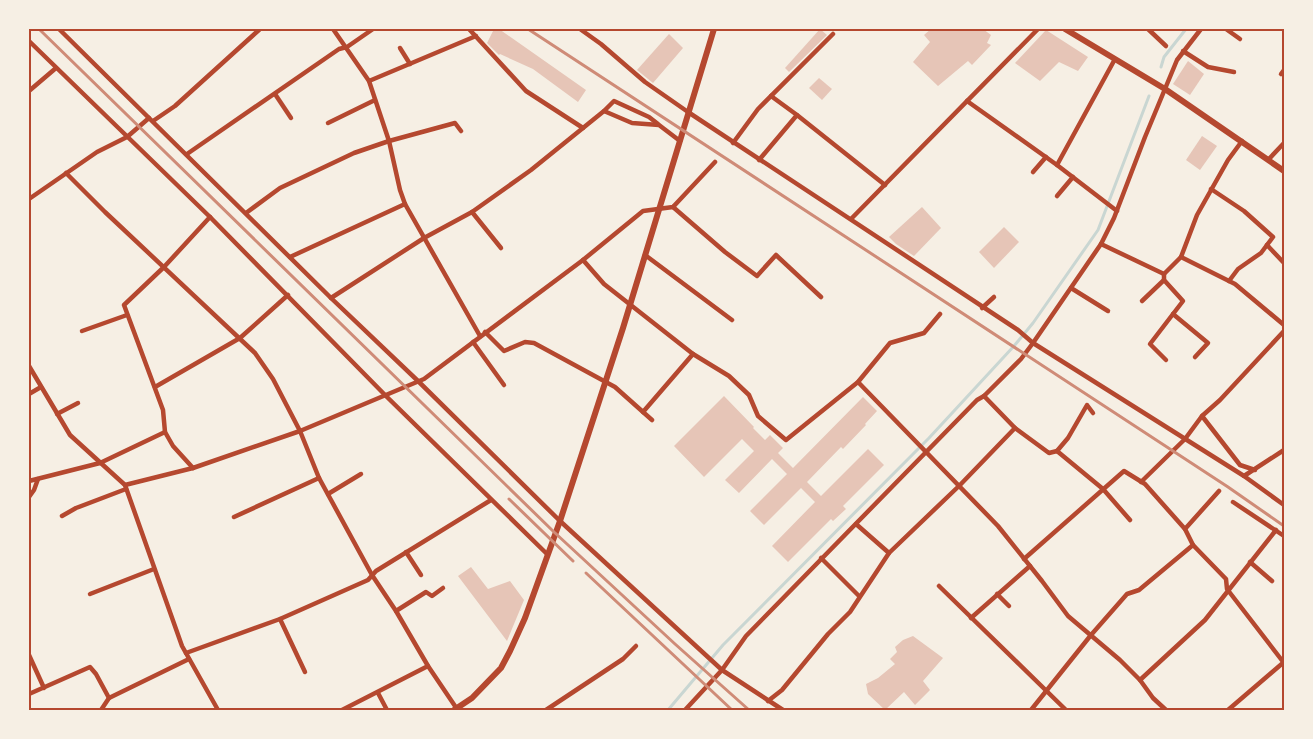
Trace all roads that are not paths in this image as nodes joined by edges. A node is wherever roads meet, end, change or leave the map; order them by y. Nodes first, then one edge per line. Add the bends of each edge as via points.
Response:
1 (59, 29) edge
2 (260, 29) edge
3 (333, 29) edge
4 (373, 29) edge
5 (469, 29) edge
6 (580, 29) edge
7 (714, 29) edge
8 (1038, 29) edge
9 (1065, 29) edge
10 (1148, 29) edge
11 (1201, 29) edge
12 (1226, 29) edge
13 (833, 34) dead end
14 (476, 36) junction
15 (1240, 39) dead end
16 (29, 41) edge
17 (1166, 46) dead end
18 (347, 47) junction
19 (400, 48) dead end
20 (1184, 51) junction
21 (1115, 59) junction
22 (410, 64) junction
23 (56, 68) junction
24 (1234, 72) dead end
25 (369, 81) junction
26 (1165, 89) junction
27 (29, 91) edge
28 (275, 94) junction
29 (771, 96) junction
30 (375, 100) junction
31 (967, 101) junction
32 (604, 110) junction
33 (688, 112) junction
34 (640, 113) junction
35 (796, 116) junction
36 (291, 118) dead end
37 (151, 119) junction
38 (328, 122) dead end
39 (637, 123) junction
40 (659, 125) junction
41 (583, 128) junction
42 (462, 132) dead end
43 (127, 137) junction
44 (389, 141) junction
45 (680, 141) junction
46 (1242, 141) junction
47 (1284, 142) edge
48 (732, 143) junction
49 (187, 154) junction
50 (1046, 157) junction
51 (759, 160) junction
52 (1268, 160) junction
53 (715, 162) dead end
54 (1057, 164) junction
55 (1284, 171) edge
56 (1033, 172) dead end
57 (66, 173) junction
58 (1073, 177) junction
59 (885, 185) junction
60 (1211, 189) junction
61 (1056, 196) dead end
62 (29, 199) edge
63 (405, 204) junction
64 (674, 206) junction
65 (659, 210) junction
66 (1116, 210) junction
67 (472, 212) junction
68 (246, 213) junction
69 (210, 217) junction
70 (851, 219) junction
71 (424, 238) junction
72 (1101, 244) junction
73 (1266, 245) junction
74 (501, 248) dead end
75 (645, 255) junction
76 (290, 257) junction
77 (1181, 257) junction
78 (583, 260) junction
79 (1284, 263) edge
80 (164, 267) junction
81 (1164, 274) junction
82 (1164, 280) junction
83 (1229, 281) junction
84 (1071, 288) junction
85 (288, 295) junction
86 (994, 297) dead end
87 (331, 298) junction
88 (821, 298) dead end
89 (1142, 301) dead end
90 (630, 305) junction
91 (982, 308) junction
92 (1108, 311) dead end
93 (940, 314) dead end
94 (1173, 314) junction
95 (127, 315) junction
96 (732, 320) dead end
97 (1284, 323) edge
98 (1284, 331) edge
99 (82, 332) dead end
100 (485, 332) junction
101 (480, 336) junction
102 (240, 338) junction
103 (473, 342) junction
104 (1031, 342) junction
105 (693, 354) junction
106 (1195, 358) dead end
107 (1166, 360) dead end
108 (29, 366) edge
109 (418, 380) junction
110 (606, 382) junction
111 (858, 382) junction
112 (504, 385) dead end
113 (155, 387) junction
114 (41, 388) junction
115 (29, 394) edge
116 (386, 396) junction
117 (984, 396) junction
118 (78, 403) dead end
119 (642, 412) junction
120 (1093, 413) dead end
121 (57, 414) junction
122 (1202, 416) junction
123 (652, 420) dead end
124 (1015, 428) junction
125 (300, 431) junction
126 (166, 432) junction
127 (1185, 439) junction
128 (1284, 450) edge
129 (925, 451) junction
130 (1057, 451) junction
131 (100, 463) junction
132 (193, 468) junction
133 (1254, 470) junction
134 (361, 474) dead end
135 (1244, 476) junction
136 (319, 478) junction
137 (38, 479) junction
138 (29, 481) edge
139 (1141, 482) junction
140 (960, 485) junction
141 (125, 487) junction
142 (1103, 489) junction
143 (1219, 491) dead end
144 (328, 494) junction
145 (29, 496) edge
146 (492, 500) junction
147 (1234, 502) dead end
148 (1284, 505) edge
149 (62, 516) dead end
150 (234, 518) dead end
151 (1130, 520) dead end
152 (560, 521) junction
153 (856, 524) junction
154 (1186, 529) junction
155 (1276, 530) junction
156 (1284, 536) edge
157 (1193, 545) junction
158 (406, 552) junction
159 (889, 552) junction
160 (547, 554) junction
161 (821, 558) junction
162 (1024, 559) junction
163 (1250, 562) junction
164 (1030, 566) junction
165 (154, 569) junction
166 (372, 575) junction
167 (421, 575) dead end
168 (1272, 581) dead end
169 (939, 586) dead end
170 (443, 588) dead end
171 (1227, 589) junction
172 (90, 594) dead end
173 (997, 594) junction
174 (859, 596) junction
175 (1010, 606) dead end
176 (396, 611) junction
177 (971, 618) junction
178 (280, 619) junction
179 (1091, 635) junction
180 (636, 646) dead end
181 (186, 653) junction
182 (29, 656) edge
183 (189, 659) junction
184 (1284, 662) edge
185 (428, 666) junction
186 (722, 670) junction
187 (306, 672) dead end
188 (1140, 680) junction
189 (44, 688) junction
190 (1046, 691) junction
191 (378, 693) junction
192 (29, 694) edge
193 (109, 698) junction
194 (768, 701) junction
195 (692, 702) junction
196 (101, 710) edge
197 (216, 710) edge
198 (342, 710) edge
199 (387, 710) edge
200 (456, 710) edge
201 (546, 710) edge
202 (685, 710) edge
203 (695, 710) edge
204 (783, 710) edge
205 (1031, 710) edge
206 (1066, 710) edge
207 (1166, 710) edge
208 (1228, 710) edge

1 - 37 street
2 - 37 street via 175,106
3 - 18 street
4 - 18 street
5 - 14 street
6 - 33 street
7 - 33 main road
8 - 31 street
9 - 21 main road
10 - 17 street
11 - 20 street
12 - 15 street
13 - 29 street
14 - 22 street
14 - 41 street via 526,91
16 - 23 street
18 - 25 street
18 - 28 street via 339,49
19 - 22 street
20 - 24 street via 1208,67
20 - 26 street
21 - 26 main road
21 - 54 street
22 - 25 street
23 - 27 street
23 - 43 street
25 - 30 street
26 - 46 main road
26 - 66 street
28 - 36 street
28 - 49 street
29 - 35 street
29 - 48 street
30 - 38 street
30 - 44 street
31 - 50 street
31 - 59 street
32 - 34 street via 614,101
32 - 39 street
32 - 41 street
33 - 45 main road
33 - 48 street
34 - 39 street
34 - 40 street
35 - 51 street
35 - 59 street
37 - 43 street
37 - 49 street
39 - 40 street
40 - 45 street
41 - 67 street
42 - 44 street via 455,123
43 - 57 street
43 - 69 street
44 - 63 street
44 - 68 street via 354,153 280,188
45 - 65 main road
46 - 52 main road
46 - 60 street
47 - 52 street
48 - 51 street
49 - 68 street
50 - 54 street
50 - 56 street
51 - 70 street
52 - 55 main road
53 - 64 street
54 - 58 street
57 - 62 street
57 - 80 street
58 - 61 street
58 - 66 street
59 - 70 street
60 - 73 street via 1273,237
60 - 77 street
63 - 71 street
63 - 76 street
64 - 65 street
64 - 88 street via 757,276 776,255
65 - 75 main road
65 - 78 street via 643,211
66 - 72 street
67 - 71 street
67 - 74 street
68 - 76 street
69 - 80 street
69 - 85 street
70 - 91 street
71 - 87 street
71 - 101 street
72 - 81 street
72 - 84 street
73 - 79 street
73 - 83 street
75 - 90 main road
75 - 96 street
76 - 87 street
77 - 81 street
77 - 83 street
78 - 90 street via 604,284
78 - 100 street
80 - 95 street via 124,305
80 - 102 street
81 - 82 street
82 - 89 street
82 - 94 street via 1183,301
83 - 97 street
84 - 92 street
84 - 104 street
85 - 102 street
85 - 116 street
86 - 91 street
87 - 109 street
90 - 105 street
90 - 110 main road
91 - 104 street
93 - 111 street via 924,332 890,342
94 - 106 street via 1208,343
94 - 107 street via 1150,344
95 - 99 street
95 - 113 street
98 - 122 street
100 - 101 street
100 - 110 street via 504,351 525,342 534,343
101 - 103 street
102 - 113 street
102 - 125 street via 273,379
103 - 109 street via 424,379
103 - 112 street
104 - 117 street via 1020,359
104 - 127 street
105 - 111 street via 728,376 750,395 758,416 786,440
105 - 119 street
108 - 114 street
109 - 116 street
109 - 152 street
110 - 119 street
110 - 152 main road
111 - 129 street
113 - 126 street
114 - 115 street
114 - 121 street
116 - 125 street
116 - 146 street
117 - 124 street
117 - 129 street
118 - 121 street
119 - 123 street
120 - 130 street via 1087,405
121 - 131 street via 70,435
122 - 127 street
122 - 133 street via 1240,465
124 - 130 street via 1050,453
124 - 140 street
125 - 132 street
125 - 136 street
126 - 131 street
126 - 132 street via 173,446
127 - 135 street
127 - 139 street
128 - 133 street
129 - 140 street
129 - 153 street
130 - 142 street
131 - 137 street
131 - 141 street
132 - 141 street
133 - 135 street
134 - 144 street
135 - 148 street
136 - 144 street
136 - 150 street
137 - 138 street
137 - 145 street
139 - 142 street via 1124,471
139 - 154 street
140 - 159 street
140 - 162 street
141 - 149 street
141 - 165 street
142 - 151 street
142 - 162 street
143 - 154 street
144 - 166 street
146 - 158 street
146 - 160 street
147 - 155 street
152 - 160 main road
152 - 186 street
153 - 159 street
153 - 161 street
154 - 157 street
155 - 156 street
155 - 163 street
157 - 171 street via 1226,579
157 - 179 street via 1140,590 1127,594
158 - 166 street
158 - 167 street
159 - 174 street
160 - 200 main road via 525,618 501,668
161 - 174 street
161 - 186 street via 746,636
162 - 164 street
163 - 168 street
163 - 171 street
164 - 173 street
164 - 179 street via 1068,616
165 - 172 street
165 - 181 street
166 - 176 street
166 - 178 street via 368,580
169 - 177 street
170 - 176 street via 432,596 426,592
171 - 184 street
171 - 188 street via 1205,620
173 - 175 street
173 - 177 street
174 - 194 street via 850,612 782,690
176 - 185 street
177 - 190 street
178 - 181 street
178 - 187 street
179 - 188 street
179 - 190 street
180 - 201 street
181 - 183 street
182 - 189 street
183 - 193 street
183 - 197 street
184 - 208 street
185 - 191 street
185 - 200 street
186 - 194 street
186 - 195 street
188 - 207 street
189 - 192 street
189 - 193 street via 90,667
190 - 205 street
190 - 206 street
191 - 198 street
191 - 199 street
193 - 196 street
194 - 204 street
195 - 202 street
195 - 203 street

